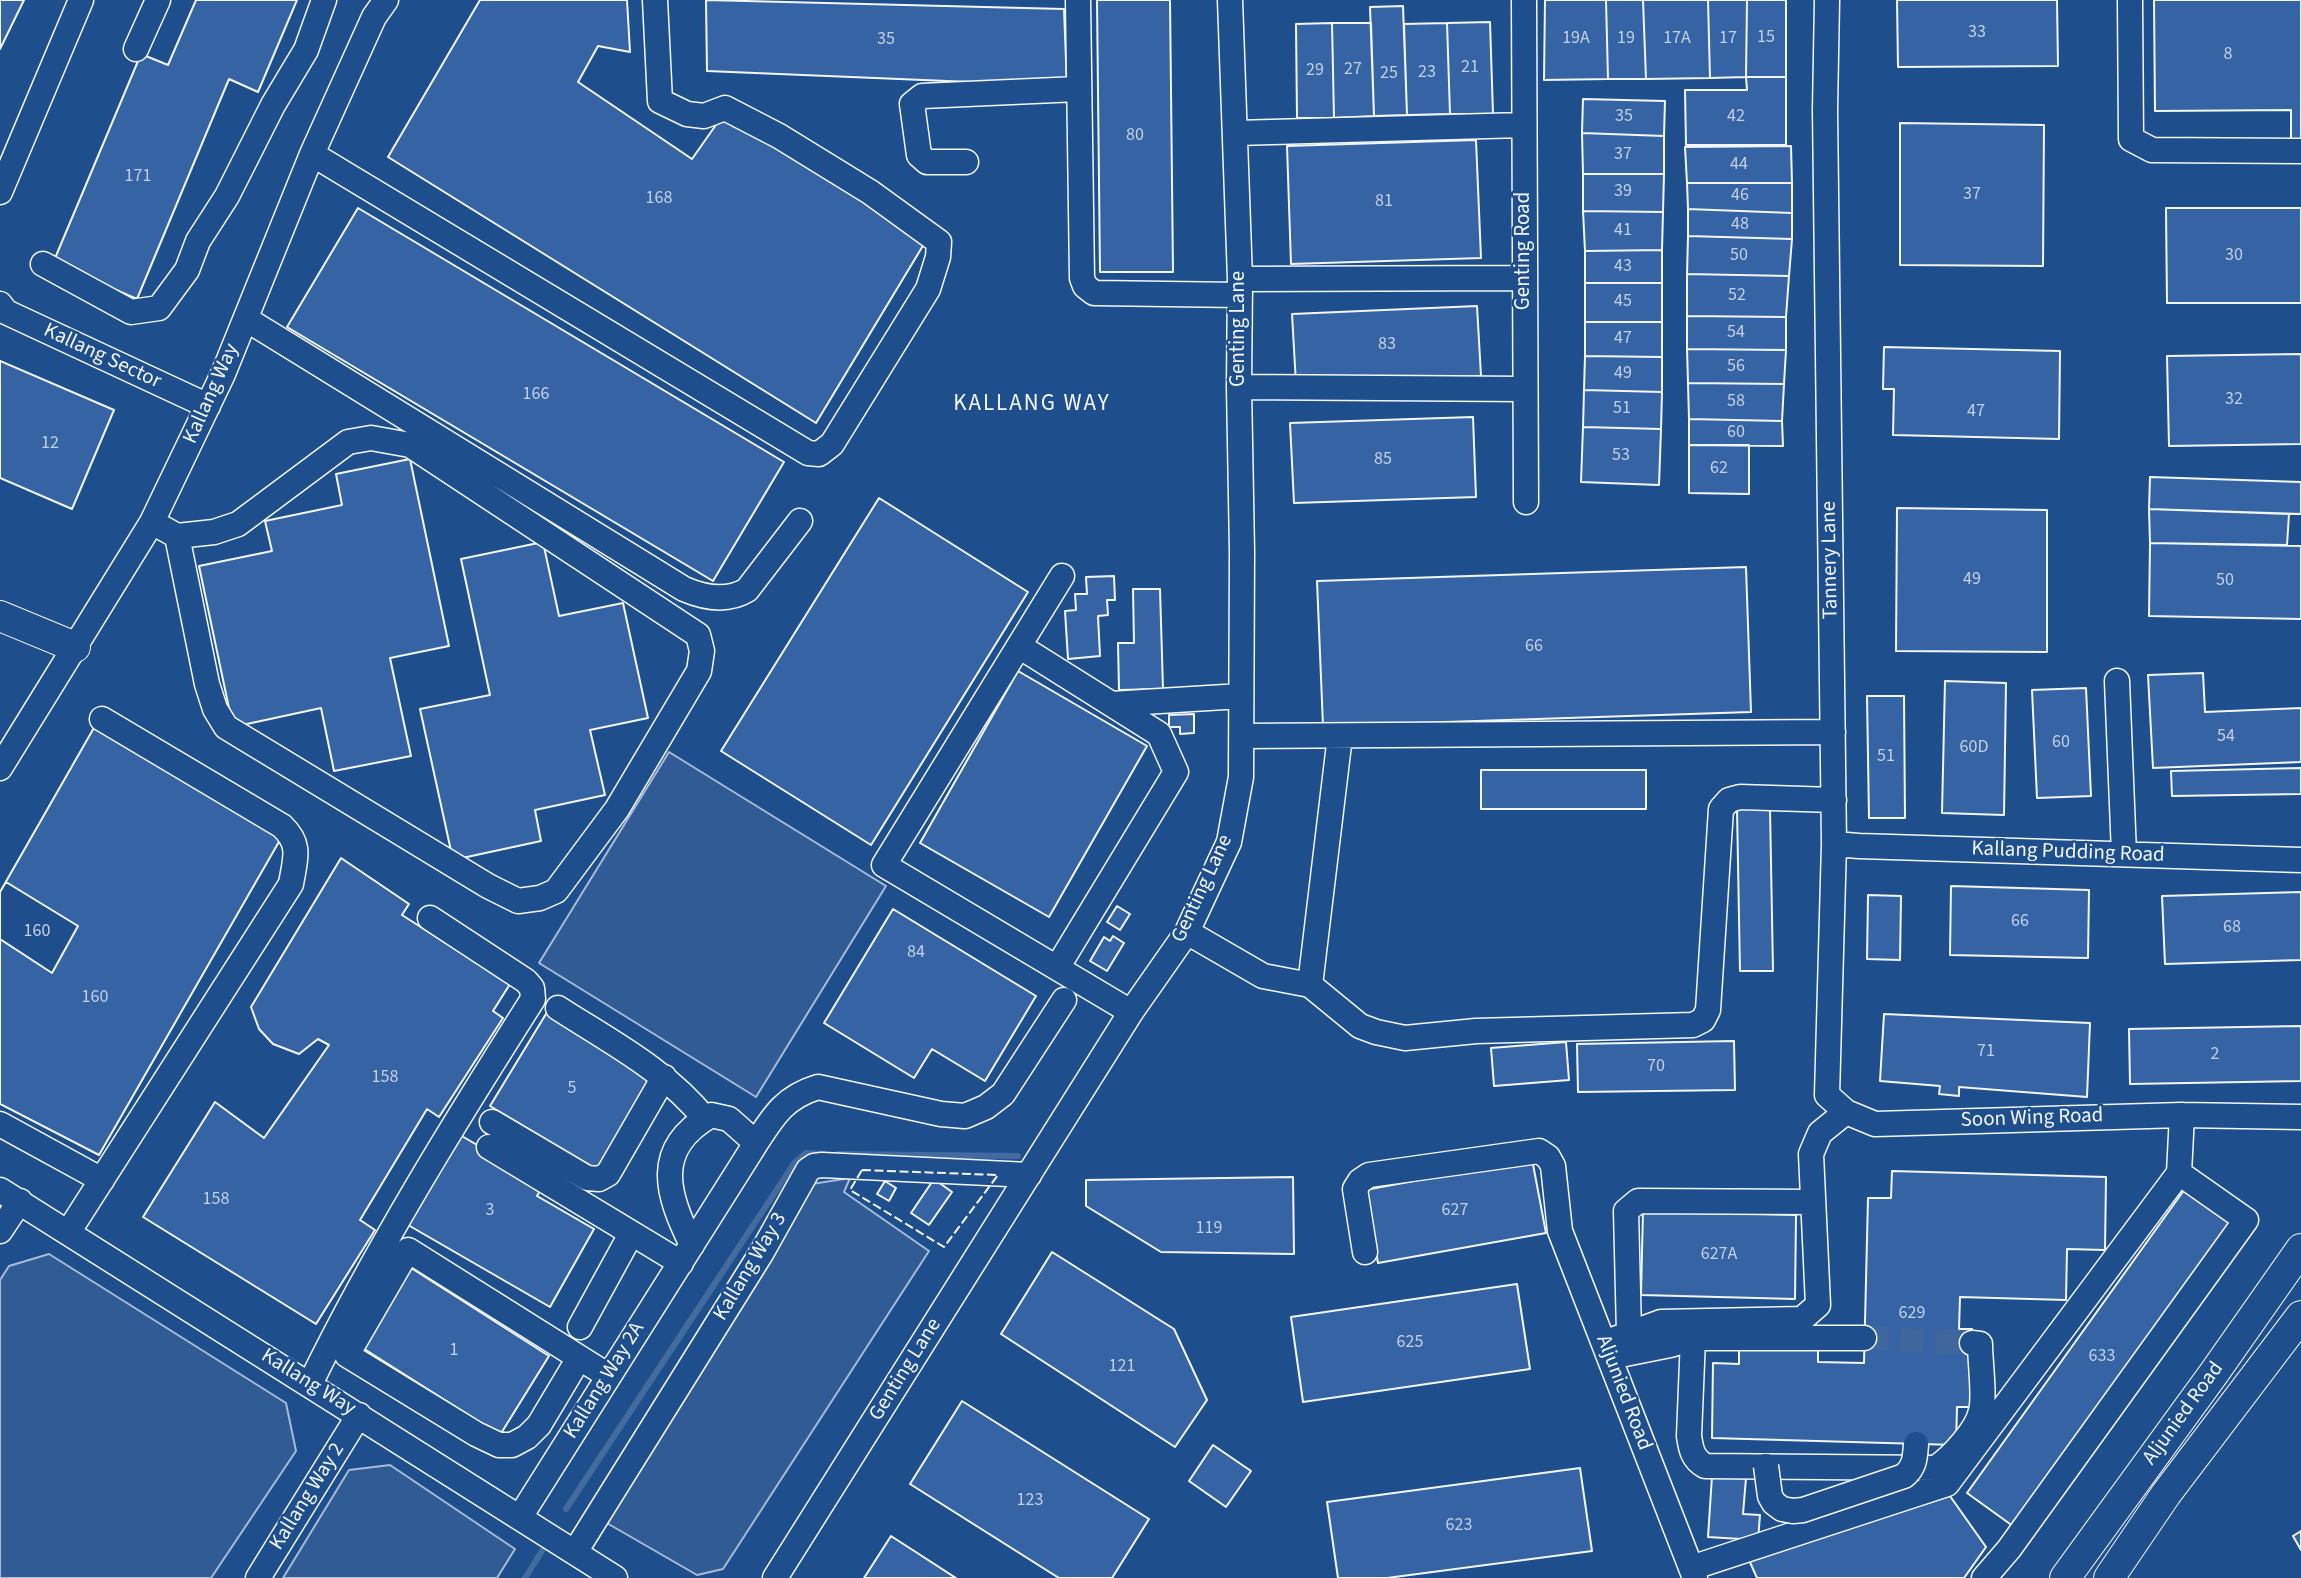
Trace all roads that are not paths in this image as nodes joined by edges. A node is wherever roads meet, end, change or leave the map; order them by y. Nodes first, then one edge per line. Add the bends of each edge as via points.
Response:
1 (81, 0) edge
2 (158, 0) edge
3 (324, 0) edge
4 (386, 0) edge
5 (655, 0) edge
6 (1079, 0) edge
7 (1230, 0) edge
8 (1524, 0) edge
9 (1827, 0) edge
10 (2130, 0) edge
11 (136, 49) dead end
12 (1079, 89) junction
13 (1523, 125) junction
14 (1236, 133) junction
15 (2301, 151) edge
16 (312, 154) junction
17 (965, 162) dead end
18 (0, 192) edge
19 (43, 264) dead end
20 (1524, 278) junction
21 (1240, 287) junction
22 (0, 304) edge
23 (246, 319) junction
24 (1239, 387) junction
25 (1525, 389) junction
26 (208, 406) junction
27 (1526, 502) dead end
28 (800, 521) dead end
29 (152, 522) junction
30 (177, 536) junction
31 (1062, 576) dead end
32 (0, 616) edge
33 (1019, 646) junction
34 (75, 648) junction
35 (2117, 681) dead end
36 (1241, 696) junction
37 (1111, 704) junction
38 (102, 719) dead end
39 (1833, 732) junction
40 (1242, 736) junction
41 (1340, 736) junction
42 (0, 768) edge
43 (1833, 800) junction
44 (1834, 844) junction
45 (2124, 855) junction
46 (2301, 860) edge
47 (430, 918) dead end
48 (1187, 932) junction
49 (1057, 968) junction
50 (1310, 985) junction
51 (1064, 1000) dead end
52 (558, 1008) dead end
53 (1131, 1012) junction
54 (664, 1077) junction
55 (1846, 1112) junction
56 (2182, 1115) junction
57 (2301, 1117) edge
58 (705, 1119) junction
59 (492, 1122) dead end
60 (0, 1124) edge
61 (756, 1143) junction
62 (489, 1147) dead end
63 (2179, 1173) junction
64 (1029, 1175) junction
65 (102, 1180) junction
66 (10, 1195) edge
67 (1813, 1202) junction
68 (0, 1231) edge
69 (69, 1231) junction
70 (631, 1234) junction
71 (2301, 1249) edge
72 (1366, 1252) dead end
73 (686, 1254) junction
74 (2301, 1316) edge
75 (580, 1326) dead end
76 (1629, 1333) junction
77 (1693, 1338) junction
78 (1864, 1338) tunnel mouth
79 (1972, 1343) dead end
80 (1607, 1350) junction
81 (579, 1359) junction
82 (607, 1375) junction
83 (310, 1384) junction
84 (359, 1416) junction
85 (1916, 1444) dead end
86 (1766, 1466) junction
87 (528, 1522) junction
88 (568, 1548) junction
89 (1722, 1568) edge
90 (1693, 1573) edge
91 (258, 1578) edge
92 (615, 1578) edge
93 (775, 1578) edge
94 (1984, 1578) edge
95 (2065, 1578) edge
96 (2109, 1578) edge

1 - 18 street
2 - 11 street
3 - 19 street via 306,50 198,241 187,270 159,307 131,312
4 - 16 street, Kallang Way
5 - 16 street via 660,102 704,116 725,108 870,192 939,242 928,289 832,444 820,454 808,453
6 - 12 street
7 - 14 street, Genting Lane
8 - 13 street, Genting Road
9 - 39 street, Tannery Lane
10 - 15 street via 2131,139 2152,150
12 - 17 street via 922,96 912,104 919,155 927,162
12 - 21 street via 1085,286 1094,293
13 - 14 street
13 - 20 street, Genting Road
14 - 21 street, Genting Lane
16 - 23 street, Kallang Way
20 - 21 street
20 - 25 street, Genting Road
21 - 24 street, Genting Lane
22 - 26 street, Kallang Sector via 6,312
23 - 26 street, Kallang Way
23 - 28 street via 704,598 738,596 747,590
24 - 25 street
24 - 36 street, Genting Lane
25 - 27 street, Genting Road
26 - 29 street, Kallang Way
29 - 30 street
29 - 34 street, Kallang Way
30 - 30 street via 238,524 348,442 371,438 410,445 698,635 702,651 699,671 617,809 556,891 518,901 226,727 207,684
31 - 33 street
32 - 34 main road
33 - 37 street
33 - 49 street via 884,865
34 - 42 street, Kallang Way
35 - 45 street
36 - 37 street
36 - 40 street, Genting Lane
37 - 49 street via 1159,734 1176,772
38 - 65 street via 282,826 297,851 291,884
39 - 41 street
39 - 43 street, Tannery Lane
40 - 41 street
40 - 48 street, Genting Lane via 1241,777 1229,842
41 - 50 street
43 - 44 street, Tannery Lane
43 - 50 street via 1740,797 1721,809 1708,1010 1703,1020 1693,1025 1476,1031 1405,1038 1360,1026
44 - 45 street, Kallang Pudding Road
44 - 55 street, Tannery Lane via 1828,1095
45 - 46 street, Kallang Pudding Road
47 - 83 street via 526,981 533,999 365,1277
48 - 50 street via 1263,976
48 - 53 street, Genting Lane
49 - 53 street
51 - 61 street, Kallang Way 2A via 1003,1094 986,1107 965,1116 942,1114 818,1087 783,1104
52 - 54 street
53 - 64 street, Genting Lane
54 - 58 street
54 - 59 street via 608,1174 599,1179 587,1178
55 - 56 street, Soon Wing Road via 1875,1124
55 - 67 street via 1820,1133 1811,1154
56 - 57 street, Soon Wing Road
56 - 63 street
58 - 61 street via 711,1115 729,1119
58 - 73 street via 674,1152 668,1176
60 - 65 street
61 - 73 street, Kallang Way 2A
62 - 70 street
63 - 89 street via 1947,1485
63 - 94 street via 2246,1220
64 - 88 street, Kallang Way 3 via 821,1165 808,1170 756,1261
64 - 93 street, Genting Lane
65 - 69 street
66 - 68 street
66 - 69 street, Kallang Way
67 - 76 street via 1818,1306 1802,1319 1661,1321
67 - 76 street via 1638,1201 1630,1205 1626,1210
69 - 83 street, Kallang Way
70 - 73 street
70 - 75 street
71 - 95 main road, Aljunied Road
72 - 80 street, Aljunied Road via 1355,1189 1369,1175 1539,1150 1553,1166 1560,1231
73 - 82 street, Kallang Way 2A
74 - 96 main road, Aljunied Road via 2166,1494
76 - 80 street
77 - 78 street
77 - 80 street via 1670,1345
77 - 86 street via 1689,1436 1697,1461 1705,1466
79 - 86 street via 1980,1344 1982,1410 1952,1456 1936,1468
80 - 90 street, Aljunied Road
81 - 81 street via 408,1250 347,1355 476,1434 512,1445 538,1425
81 - 82 street
82 - 87 street, Kallang Way 2A
83 - 84 street, Kallang Way
84 - 87 street, Kallang Way
84 - 91 street, Kallang Way 2
85 - 86 street, bridge via 1915,1462 1904,1476 1803,1510 1782,1509 1774,1503
87 - 88 street, Kallang Way
88 - 92 street, Kallang Way
89 - 90 street

